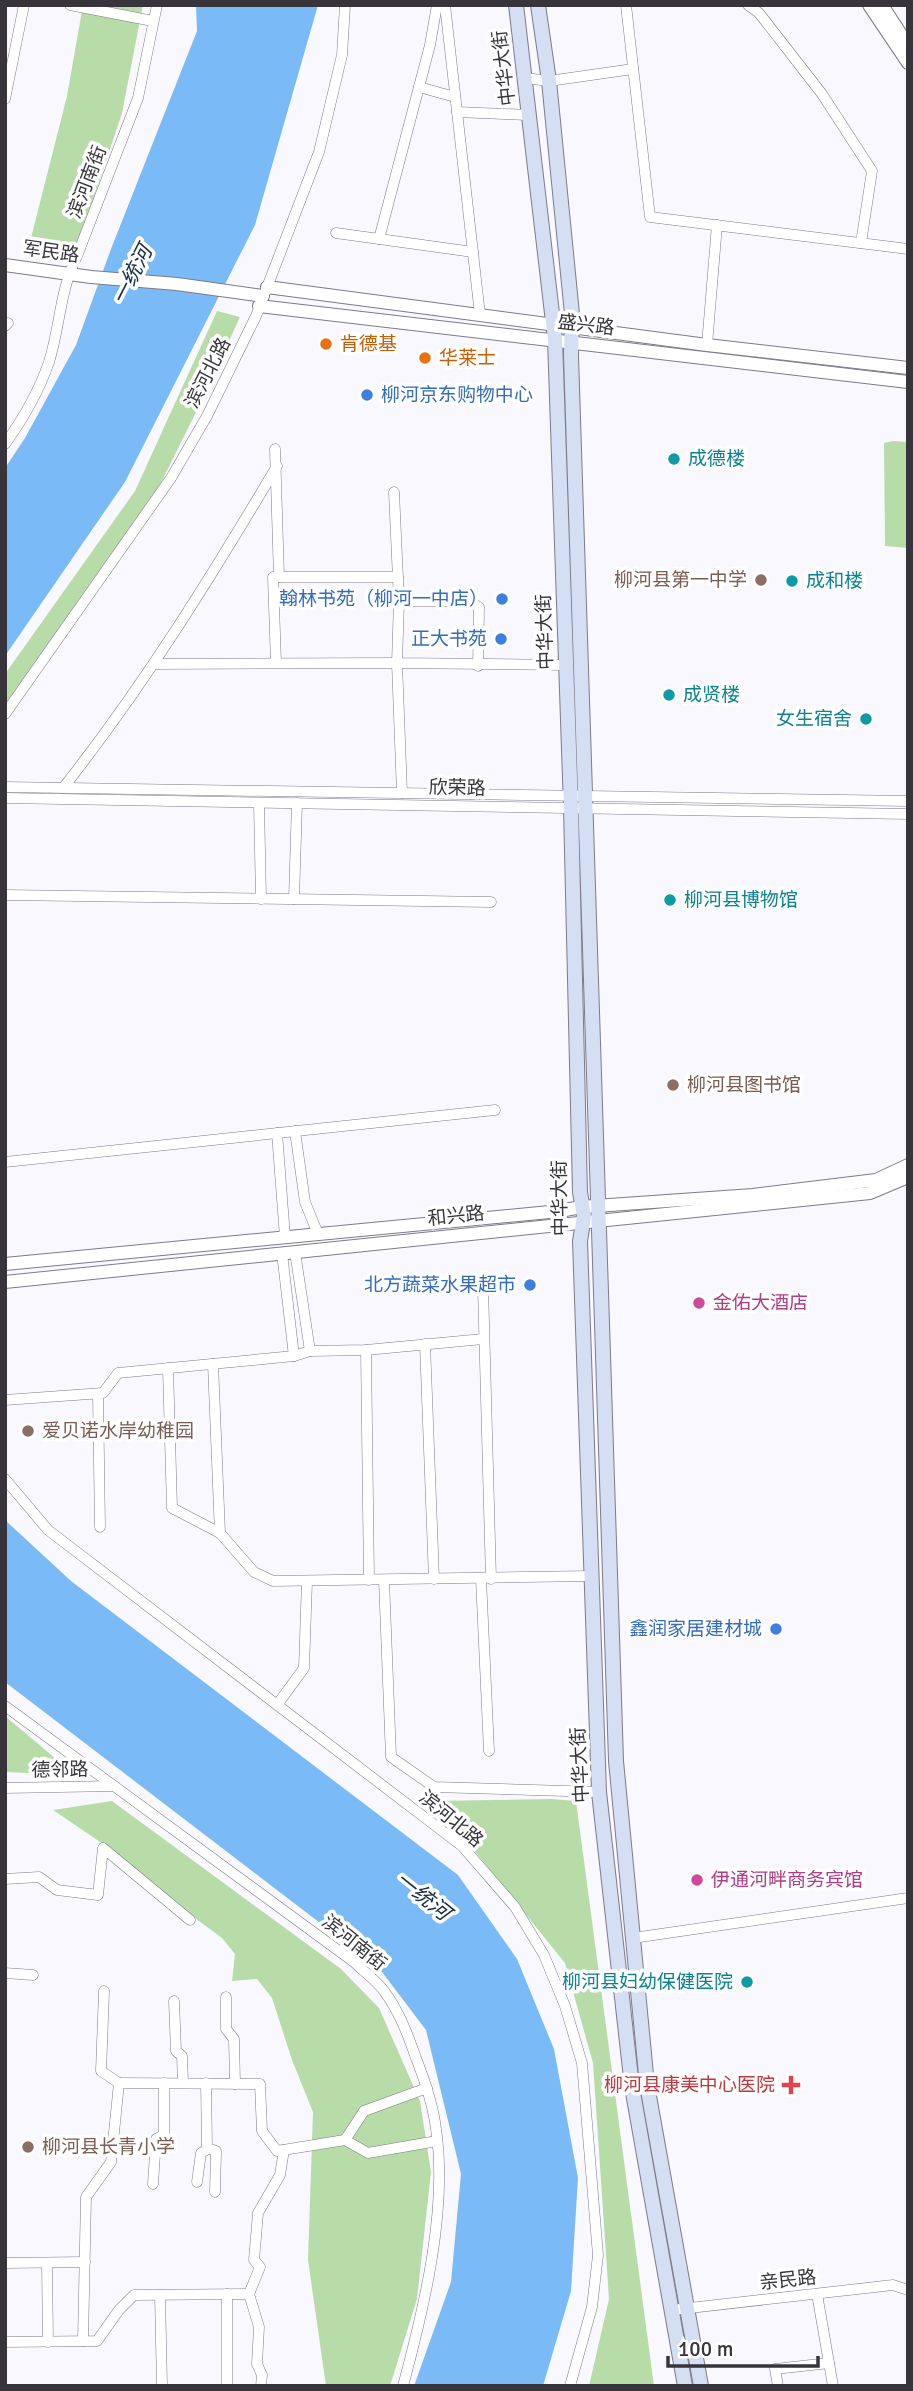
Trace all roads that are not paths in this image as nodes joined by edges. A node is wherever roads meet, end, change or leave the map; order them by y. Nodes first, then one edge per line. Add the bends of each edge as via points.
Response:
1 (24, 5) edge
2 (70, 5) edge
3 (157, 5) edge
4 (345, 5) edge
5 (437, 5) edge
6 (445, 5) edge
7 (516, 5) edge
8 (538, 5) edge
9 (626, 5) edge
10 (748, 5) edge
11 (869, 5) edge
12 (882, 5) edge
13 (153, 22) junction
14 (908, 45) edge
15 (908, 62) edge
16 (633, 69) junction
17 (525, 78) junction
18 (549, 81) junction
19 (419, 87) junction
20 (456, 97) junction
21 (5, 99) edge
22 (457, 112) junction
23 (529, 115) junction
24 (717, 225) junction
25 (336, 233) dead end
26 (379, 239) junction
27 (861, 243) junction
28 (908, 249) edge
29 (473, 252) junction
30 (5, 265) edge
31 (69, 272) junction
32 (263, 296) junction
33 (480, 315) junction
34 (554, 325) junction
35 (572, 327) junction
36 (555, 341) junction
37 (572, 343) junction
38 (708, 345) junction
39 (908, 368) edge
40 (908, 382) edge
41 (5, 444) edge
42 (275, 449) dead end
43 (277, 466) junction
44 (394, 492) dead end
45 (279, 577) junction
46 (398, 578) junction
47 (399, 601) junction
48 (275, 663) junction
49 (397, 663) junction
50 (154, 664) junction
51 (565, 665) junction
52 (478, 666) junction
53 (5, 714) edge
54 (5, 787) edge
55 (63, 788) junction
56 (402, 793) junction
57 (5, 798) edge
58 (908, 801) edge
59 (578, 802) junction
60 (259, 803) junction
61 (297, 803) junction
62 (908, 814) edge
63 (5, 895) edge
64 (261, 899) junction
65 (294, 899) junction
66 (491, 902) dead end
67 (495, 1110) dead end
68 (295, 1131) junction
69 (278, 1133) junction
70 (5, 1162) edge
71 (908, 1166) edge
72 (908, 1177) edge
73 (581, 1207) junction
74 (599, 1214) junction
75 (583, 1224) junction
76 (318, 1234) junction
77 (285, 1237) junction
78 (289, 1253) junction
79 (5, 1264) edge
80 (5, 1282) edge
81 (483, 1287) dead end
82 (483, 1339) junction
83 (425, 1344) junction
84 (366, 1350) junction
85 (310, 1351) junction
86 (294, 1356) junction
87 (213, 1364) junction
88 (168, 1368) junction
89 (98, 1394) junction
90 (5, 1400) edge
91 (5, 1479) edge
92 (100, 1527) dead end
93 (220, 1533) junction
94 (591, 1576) junction
95 (434, 1579) junction
96 (486, 1579) junction
97 (369, 1580) junction
98 (384, 1580) junction
99 (307, 1581) junction
100 (277, 1705) junction
101 (5, 1706) edge
102 (489, 1751) dead end
103 (114, 1786) junction
104 (5, 1788) edge
105 (599, 1792) junction
106 (5, 1879) edge
107 (908, 1898) edge
108 (190, 1920) dead end
109 (633, 1938) junction
110 (5, 1973) edge
111 (33, 1975) dead end
112 (104, 1991) dead end
113 (226, 1997) dead end
114 (174, 2001) dead end
115 (119, 2083) junction
116 (164, 2083) junction
117 (183, 2083) junction
118 (206, 2084) junction
119 (235, 2084) junction
120 (427, 2088) junction
121 (345, 2140) junction
122 (437, 2141) junction
123 (208, 2149) junction
124 (284, 2150) junction
125 (197, 2182) dead end
126 (153, 2184) dead end
127 (215, 2192) dead end
128 (85, 2262) junction
129 (5, 2263) edge
130 (47, 2263) junction
131 (908, 2290) edge
132 (227, 2294) junction
133 (249, 2294) junction
134 (817, 2294) junction
135 (160, 2295) junction
136 (687, 2309) junction
137 (672, 2310) junction
138 (5, 2342) edge
139 (48, 2342) junction
140 (83, 2342) junction
141 (829, 2363) junction
142 (162, 2386) edge
143 (227, 2386) edge
144 (261, 2386) edge
145 (403, 2386) edge
146 (570, 2386) edge
147 (685, 2386) edge
148 (701, 2386) edge
149 (778, 2386) edge
150 (833, 2386) edge

1 - 21 street
2 - 13 street
3 - 13 street, 滨河南街
4 - 32 street, 滨河北路 via 342,55 319,152
5 - 19 street
6 - 20 street
7 - 17 main road, 中华大街
8 - 18 main road, 中华大街
9 - 16 street
10 - 27 street via 822,94 872,171
11 - 15 street
12 - 14 street
13 - 31 street, 滨河南街 via 138,98
16 - 18 street
16 - 24 street via 650,216
17 - 18 street
17 - 23 main road, 中华大街
18 - 35 main road, 中华大街
19 - 20 street
19 - 26 street
20 - 22 street
22 - 23 street
22 - 29 street
23 - 34 main road, 中华大街
24 - 27 street
24 - 38 street
25 - 26 street
26 - 29 street
27 - 28 street
29 - 33 street
30 - 31 street, 军民路
31 - 32 street, 军民路
31 - 41 street, 滨河南街 via 49,362 23,418
32 - 33 street, 盛兴路
32 - 36 street, 盛兴路
32 - 53 street, 滨河北路 via 207,416 171,478
33 - 34 street, 盛兴路
34 - 35 street, 盛兴路
34 - 36 main road, 中华大街
35 - 37 main road, 中华大街
35 - 38 street, 盛兴路
36 - 37 street, 盛兴路
36 - 51 main road, 中华大街
37 - 40 street, 盛兴路
37 - 59 main road, 中华大街
38 - 39 street, 盛兴路
42 - 43 street
43 - 45 street
43 - 50 street
44 - 46 street
45 - 46 street
45 - 48 street via 273,577
46 - 47 street
47 - 49 street
47 - 52 street via 468,601 480,607
48 - 49 street
48 - 50 street
49 - 52 street
49 - 56 street
50 - 55 street
51 - 52 street
51 - 59 main road, 中华大街
54 - 55 street, 欣荣路
55 - 56 street, 欣荣路
56 - 59 street, 欣荣路
57 - 60 street, 欣荣路
58 - 59 street, 欣荣路
59 - 61 street, 欣荣路
59 - 62 street, 欣荣路
59 - 73 main road, 中华大街
59 - 74 main road, 中华大街
60 - 61 street, 欣荣路
60 - 64 street
61 - 65 street
63 - 64 street
64 - 65 street
65 - 66 street
67 - 68 street
68 - 69 street
68 - 76 street via 305,1202
69 - 70 street
69 - 77 street
71 - 74 street, 和兴路 via 876,1180
72 - 74 street, 和兴路 via 870,1193
73 - 74 street, 和兴路
73 - 75 main road, 中华大街
73 - 76 street, 和兴路
74 - 75 street, 和兴路
74 - 109 main road, 中华大街 via 616,1761
75 - 78 street, 和兴路
75 - 94 main road, 中华大街
76 - 77 street, 和兴路
77 - 79 street, 和兴路
78 - 80 street, 和兴路
78 - 85 street
78 - 86 street
81 - 82 street
82 - 83 street
82 - 96 street
83 - 84 street
83 - 95 street
84 - 85 street
84 - 97 street
85 - 86 street
86 - 87 street
87 - 88 street
87 - 93 street
88 - 89 street via 118,1373
88 - 93 street via 172,1508
89 - 90 street
89 - 92 street
91 - 100 street, 滨河北路 via 48,1530
93 - 99 street via 254,1572 273,1581
94 - 96 street
94 - 105 main road, 中华大街
95 - 96 street
95 - 98 street
96 - 102 street
97 - 98 street
97 - 99 street
98 - 105 street via 391,1757 434,1787
99 - 100 street via 304,1668
100 - 146 street, 滨河北路 via 462,1846 515,1907 544,1955 582,2063 598,2255 592,2307
101 - 103 street, 滨河南街
103 - 104 street, 德邻路
103 - 120 street, 滨河南街 via 354,1962 384,1990 405,2027
105 - 137 main road, 中华大街 via 632,2087
106 - 108 street via 39,1877 57,1890 98,1895 103,1848
107 - 109 street
109 - 136 main road, 中华大街 via 647,2085
110 - 111 street
112 - 115 street via 101,2071
113 - 119 street via 226,2029 234,2039
114 - 117 street
115 - 116 street
115 - 128 street via 111,2162 86,2197
116 - 117 street
116 - 126 street via 164,2136 156,2139
117 - 118 street
118 - 119 street
118 - 123 street
119 - 124 street via 260,2084 262,2131 277,2151
120 - 121 street via 364,2111
120 - 122 street, 滨河南街
121 - 122 street via 368,2153
121 - 124 street
122 - 145 street, 滨河南街 via 440,2174 435,2224 425,2295
123 - 125 street via 201,2153
123 - 127 street via 216,2151
124 - 133 street via 280,2175 258,2213 254,2260 260,2267
128 - 130 street
128 - 140 street
129 - 130 street
130 - 139 street
131 - 134 street, 亲民路 via 892,2286
132 - 133 street
132 - 135 street
132 - 143 street
133 - 144 street via 260,2327 257,2364
134 - 136 street, 亲民路
134 - 141 street
135 - 140 street via 134,2295 97,2341
135 - 142 street
136 - 137 street, 亲民路
136 - 148 main road, 中华大街
137 - 147 main road, 中华大街
138 - 139 street
139 - 140 street
141 - 149 street via 775,2369
141 - 150 street

